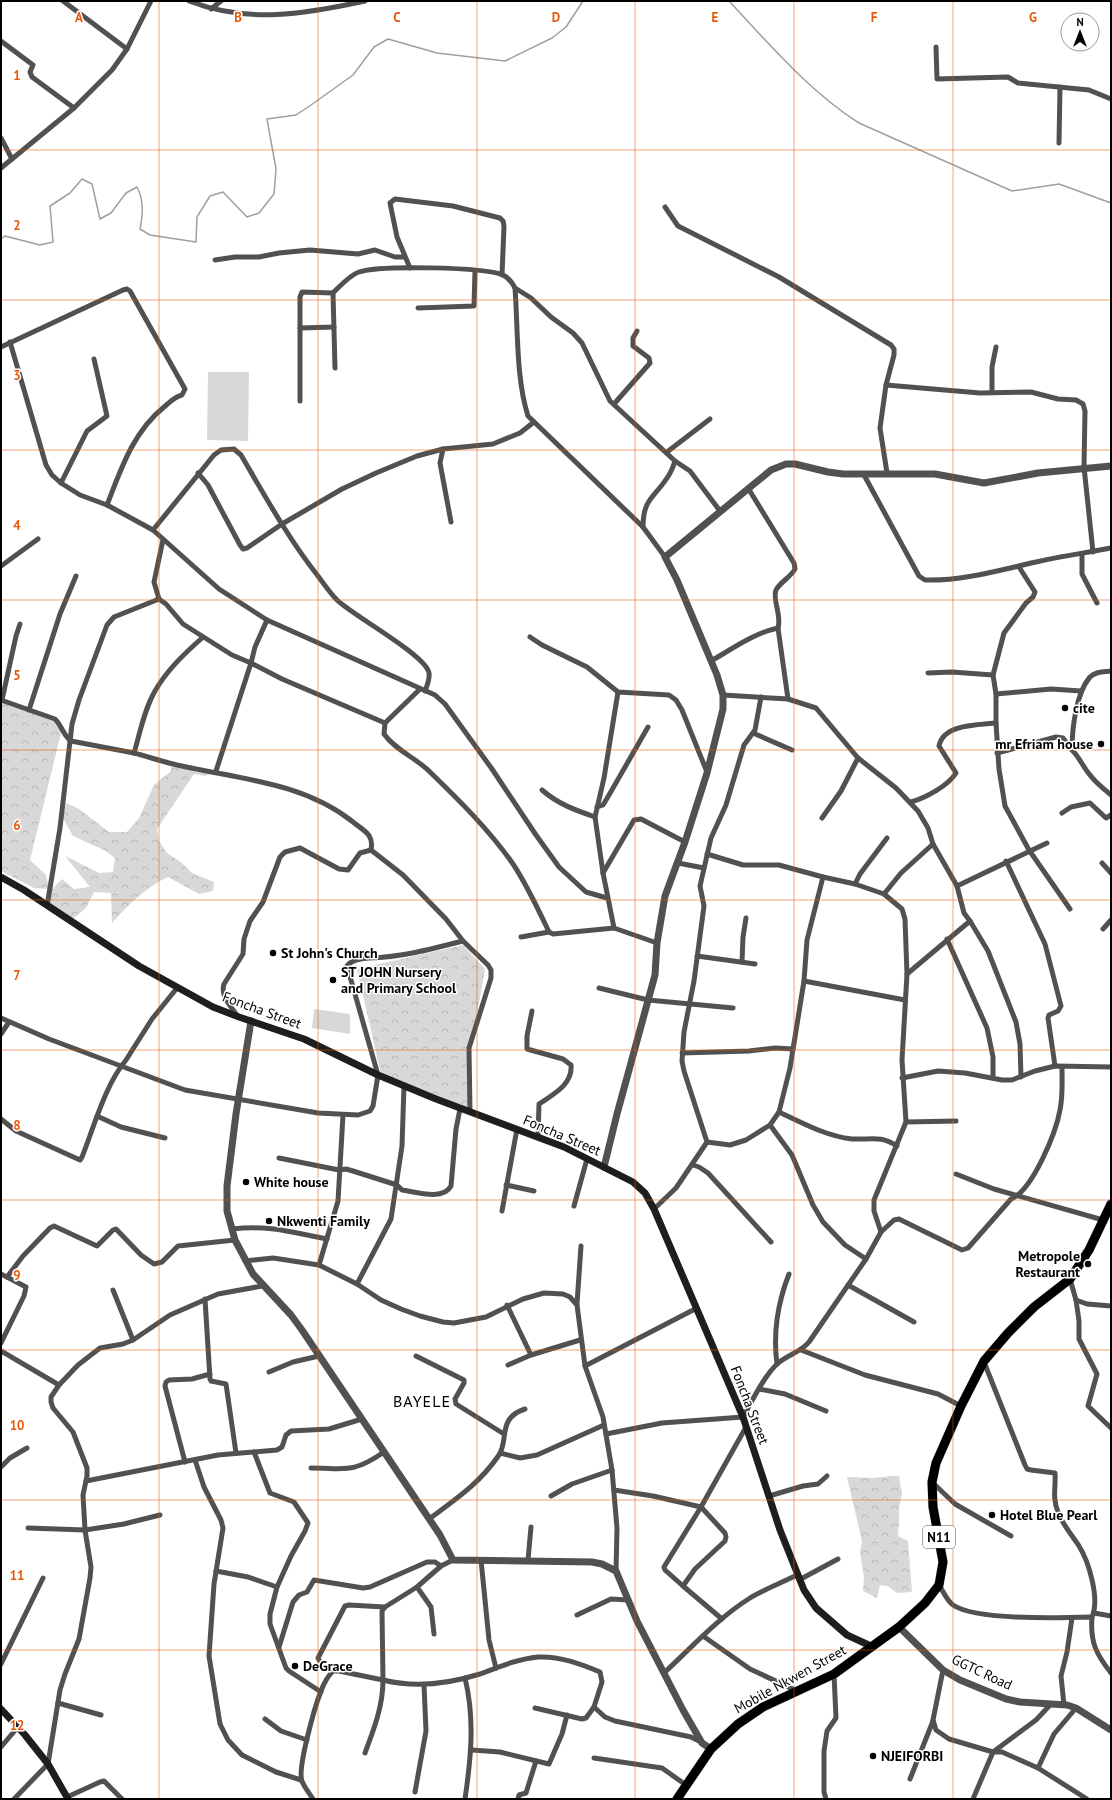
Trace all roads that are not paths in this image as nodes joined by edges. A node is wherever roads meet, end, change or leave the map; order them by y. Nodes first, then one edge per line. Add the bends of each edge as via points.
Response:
1 (63, 1) edge
2 (151, 1) edge
3 (189, 1) edge
4 (221, 1) edge
5 (365, 1) edge
6 (211, 8) junction
7 (1, 41) edge
8 (936, 47) dead end
9 (127, 49) junction
10 (1060, 87) junction
11 (1111, 99) edge
12 (74, 108) junction
13 (1, 138) edge
14 (1059, 143) dead end
15 (12, 159) junction
16 (1, 168) edge
17 (666, 208) dead end
18 (404, 257) junction
19 (215, 260) dead end
20 (410, 268) junction
21 (475, 271) junction
22 (502, 275) junction
23 (515, 288) junction
24 (333, 293) junction
25 (418, 308) dead end
26 (334, 327) junction
27 (300, 328) junction
28 (637, 331) dead end
29 (10, 342) junction
30 (996, 347) dead end
31 (1, 348) edge
32 (94, 359) dead end
33 (335, 368) dead end
34 (886, 385) junction
35 (992, 392) junction
36 (300, 401) dead end
37 (614, 404) junction
38 (710, 419) dead end
39 (534, 422) junction
40 (443, 450) junction
41 (667, 452) junction
42 (675, 461) junction
43 (1111, 466) edge
44 (1084, 467) junction
45 (198, 473) junction
46 (887, 473) junction
47 (864, 475) junction
48 (61, 483) junction
49 (748, 488) junction
50 (107, 504) junction
51 (720, 511) junction
52 (451, 522) dead end
53 (282, 524) junction
54 (643, 527) junction
55 (153, 530) junction
56 (38, 539) dead end
57 (163, 540) junction
58 (1111, 548) edge
59 (1093, 552) junction
60 (1082, 554) junction
61 (665, 557) junction
62 (1, 566) edge
63 (1019, 567) junction
64 (76, 576) dead end
65 (159, 599) junction
66 (1097, 603) dead end
67 (267, 620) junction
68 (20, 624) dead end
69 (778, 628) junction
70 (530, 637) dead end
71 (202, 638) junction
72 (711, 661) junction
73 (251, 663) junction
74 (1111, 671) edge
75 (928, 673) dead end
76 (993, 675) junction
77 (422, 690) junction
78 (1081, 691) junction
79 (618, 692) junction
80 (996, 694) junction
81 (723, 695) junction
82 (761, 697) junction
83 (788, 699) junction
84 (1, 700) edge
85 (29, 710) junction
86 (385, 723) junction
87 (996, 723) junction
88 (648, 727) dead end
89 (753, 733) junction
90 (71, 741) junction
91 (792, 750) dead end
92 (1072, 750) junction
93 (997, 753) junction
94 (134, 754) junction
95 (858, 758) junction
96 (216, 771) junction
97 (707, 773) junction
98 (542, 790) dead end
99 (1111, 795) edge
100 (911, 802) junction
101 (598, 807) junction
102 (1062, 813) dead end
103 (1111, 815) edge
104 (595, 817) junction
105 (822, 818) dead end
106 (887, 838) dead end
107 (685, 842) junction
108 (1047, 842) dead end
109 (933, 844) junction
110 (371, 850) junction
111 (1029, 850) junction
112 (707, 854) junction
113 (1006, 862) junction
114 (678, 863) junction
115 (1102, 863) dead end
116 (704, 868) junction
117 (603, 873) junction
118 (1111, 873) edge
119 (1, 877) edge
120 (823, 877) junction
121 (855, 884) junction
122 (957, 886) junction
123 (884, 894) junction
124 (608, 898) junction
125 (47, 906) junction
126 (1070, 910) dead end
127 (746, 918) dead end
128 (1111, 920) edge
129 (970, 921) junction
130 (614, 928) junction
131 (1103, 929) dead end
132 (549, 932) junction
133 (521, 937) dead end
134 (947, 938) junction
135 (463, 941) junction
136 (657, 943) junction
137 (697, 956) junction
138 (742, 962) junction
139 (754, 964) dead end
140 (907, 974) junction
141 (804, 981) junction
142 (177, 988) junction
143 (599, 988) dead end
144 (648, 1000) junction
145 (905, 1000) junction
146 (689, 1004) junction
147 (733, 1008) dead end
148 (532, 1011) dead end
149 (239, 1017) junction
150 (1, 1018) edge
151 (251, 1021) junction
152 (9, 1022) junction
153 (1, 1034) edge
154 (793, 1049) junction
155 (682, 1052) junction
156 (120, 1065) junction
157 (1055, 1066) junction
158 (1062, 1067) junction
159 (1111, 1067) edge
160 (378, 1075) junction
161 (1021, 1077) junction
162 (902, 1078) junction
163 (993, 1078) junction
164 (404, 1086) junction
165 (239, 1099) junction
166 (460, 1108) junction
167 (470, 1112) junction
168 (779, 1112) junction
169 (343, 1115) junction
170 (97, 1116) junction
171 (1, 1119) edge
172 (956, 1121) dead end
173 (906, 1122) junction
174 (770, 1125) junction
175 (517, 1130) junction
176 (166, 1138) dead end
177 (538, 1138) junction
178 (707, 1142) junction
179 (897, 1146) junction
180 (279, 1158) dead end
181 (587, 1159) junction
182 (693, 1165) junction
183 (604, 1167) junction
184 (339, 1170) junction
185 (956, 1174) dead end
186 (397, 1185) junction
187 (506, 1186) junction
188 (534, 1191) dead end
189 (1019, 1196) junction
190 (1111, 1204) edge
191 (574, 1206) dead end
192 (654, 1209) junction
193 (502, 1211) dead end
194 (1103, 1220) junction
195 (232, 1229) junction
196 (881, 1232) junction
197 (327, 1239) junction
198 (235, 1240) junction
199 (770, 1242) dead end
200 (580, 1246) dead end
201 (866, 1259) junction
202 (245, 1261) junction
203 (319, 1265) junction
204 (1, 1274) edge
205 (789, 1274) dead end
206 (7, 1277) junction
207 (1070, 1279) junction
208 (357, 1284) junction
209 (848, 1285) junction
210 (262, 1286) junction
211 (113, 1290) dead end
212 (206, 1299) junction
213 (1076, 1300) junction
214 (577, 1305) junction
215 (507, 1306) junction
216 (1111, 1306) edge
217 (696, 1309) junction
218 (914, 1322) dead end
219 (133, 1340) junction
220 (580, 1340) junction
221 (1, 1343) edge
222 (801, 1350) junction
223 (1, 1351) edge
224 (531, 1355) junction
225 (319, 1356) junction
226 (416, 1356) dead end
227 (984, 1361) junction
228 (777, 1364) junction
229 (508, 1365) dead end
230 (585, 1366) junction
231 (269, 1372) dead end
232 (210, 1374) junction
233 (59, 1385) junction
234 (759, 1389) junction
235 (961, 1406) junction
236 (524, 1409) dead end
237 (826, 1411) dead end
238 (743, 1417) junction
239 (362, 1419) junction
240 (604, 1425) junction
241 (746, 1427) junction
242 (1111, 1428) edge
243 (504, 1434) junction
244 (606, 1434) junction
245 (27, 1448) dead end
246 (254, 1452) junction
247 (384, 1452) junction
248 (236, 1453) junction
249 (500, 1453) junction
250 (196, 1460) junction
251 (186, 1462) junction
252 (1, 1467) edge
253 (311, 1468) dead end
254 (612, 1470) junction
255 (827, 1476) dead end
256 (86, 1481) junction
257 (932, 1482) junction
258 (614, 1490) junction
259 (551, 1496) dead end
260 (769, 1496) junction
261 (701, 1507) junction
262 (160, 1515) dead end
263 (429, 1518) junction
264 (531, 1527) dead end
265 (28, 1528) dead end
266 (85, 1530) junction
267 (1011, 1536) dead end
268 (838, 1559) dead end
269 (452, 1560) junction
270 (481, 1560) junction
271 (528, 1560) junction
272 (441, 1566) junction
273 (216, 1571) junction
274 (616, 1571) junction
275 (43, 1578) dead end
276 (798, 1578) junction
277 (939, 1585) junction
278 (683, 1586) junction
279 (277, 1587) junction
280 (417, 1587) junction
281 (628, 1600) junction
282 (385, 1607) junction
283 (1093, 1615) junction
284 (577, 1616) dead end
285 (1111, 1616) edge
286 (1072, 1618) junction
287 (722, 1620) junction
288 (899, 1627) junction
289 (434, 1634) dead end
290 (703, 1636) junction
291 (278, 1647) junction
292 (873, 1647) junction
293 (1, 1664) edge
294 (496, 1668) junction
295 (333, 1670) junction
296 (943, 1670) junction
297 (664, 1673) junction
298 (1111, 1673) edge
299 (834, 1674) junction
300 (465, 1678) junction
301 (383, 1680) junction
302 (424, 1684) junction
303 (321, 1692) junction
304 (798, 1692) junction
305 (58, 1703) junction
306 (1051, 1704) junction
307 (1064, 1705) junction
308 (594, 1707) junction
309 (535, 1708) dead end
310 (1076, 1708) junction
311 (1, 1709) edge
312 (101, 1715) dead end
313 (567, 1715) junction
314 (265, 1719) dead end
315 (933, 1720) junction
316 (18, 1727) junction
317 (1111, 1730) edge
318 (307, 1740) junction
319 (702, 1743) junction
320 (1, 1747) edge
321 (710, 1749) junction
322 (472, 1750) junction
323 (993, 1752) junction
324 (365, 1753) dead end
325 (594, 1758) dead end
326 (536, 1761) junction
327 (48, 1764) junction
328 (1038, 1768) junction
329 (910, 1779) dead end
330 (301, 1780) junction
331 (686, 1785) junction
332 (415, 1792) dead end
333 (67, 1798) edge
334 (14, 1799) edge
335 (122, 1799) edge
336 (314, 1799) edge
337 (465, 1799) edge
338 (518, 1799) edge
339 (677, 1799) edge
340 (826, 1799) edge
341 (973, 1799) edge
342 (1087, 1799) edge

1 - 9 street
2 - 9 street
3 - 6 street
4 - 6 street
5 - 6 street via 292,15 234,13
7 - 12 street via 33,65 30,72 32,77
8 - 10 street via 937,79 1008,77 1018,83
9 - 12 street via 112,70
10 - 11 street via 1089,90
10 - 14 street
12 - 15 street
13 - 15 street
15 - 16 street
17 - 34 street via 678,226 779,277 891,345 894,355
18 - 19 street via 395,257 375,250 358,254 310,250
18 - 20 street
18 - 22 street via 395,228 392,200 453,206 494,216 503,221
20 - 21 street
20 - 24 street via 391,267 359,272
21 - 22 street
21 - 25 street via 474,306
22 - 23 street via 510,279
23 - 37 street via 531,298 578,339 607,396
23 - 39 street via 524,403 528,416
24 - 26 street
24 - 27 street via 300,294
26 - 27 street
26 - 33 street
27 - 36 street
28 - 37 street via 633,338 633,346 649,358 650,363
29 - 31 street
29 - 48 street via 46,465
29 - 50 street via 123,290 127,289 130,292 185,389 182,395 176,396 158,412 134,442
30 - 35 street via 992,367
32 - 48 street via 107,416 87,431
34 - 35 street
34 - 46 street via 880,428
35 - 44 street via 1031,392 1058,399 1076,400 1083,404
37 - 41 street
38 - 41 street
39 - 40 street via 520,432 493,444
39 - 54 street
40 - 52 street via 440,463
40 - 53 street via 417,456 376,473 342,489
41 - 42 street
42 - 51 street via 690,471
42 - 54 street via 668,477 648,500 643,514
43 - 44 street
44 - 46 street via 984,483 935,474
44 - 59 street
45 - 53 street via 208,485 243,549
45 - 53 street via 221,450 234,449 241,455
45 - 55 street
46 - 47 street
47 - 49 street via 828,472 794,464 784,465 765,473
47 - 63 street via 919,576 925,580 967,577
48 - 50 street via 80,495
49 - 51 street
49 - 69 street via 794,563 792,575 777,589 775,595 780,622
50 - 55 street
51 - 61 street
53 - 77 street via 336,600 423,663 429,674
54 - 61 street
55 - 57 street
56 - 62 street
57 - 65 street via 154,582
57 - 67 street via 219,590
58 - 59 street
59 - 60 street
60 - 63 street
60 - 66 street via 1082,574
61 - 72 street
63 - 76 street via 1035,592 1004,633
64 - 85 street via 60,614
65 - 71 street via 183,624
65 - 90 street via 114,618 107,625 79,700 72,724
67 - 73 street
67 - 77 street
68 - 84 street
69 - 72 street via 752,637
69 - 83 street
70 - 79 street via 587,667
71 - 73 street
71 - 94 street via 181,656 154,692
72 - 81 street
73 - 86 street
73 - 96 street
74 - 78 street via 1098,672
75 - 76 street
76 - 80 street
77 - 86 street
77 - 124 street via 435,695 445,704 559,867 586,892
78 - 80 street via 1051,690
78 - 92 street
79 - 97 street via 660,693 676,700
79 - 101 street
80 - 87 street
81 - 82 street
81 - 97 street via 720,721
82 - 83 street
82 - 89 street
83 - 95 street via 816,708
84 - 85 street
85 - 90 street via 61,724 65,736
86 - 132 street via 384,734 402,752 423,764 497,843 528,888
87 - 93 street
87 - 100 street via 964,727 944,736 939,746 956,770 955,776 924,798
88 - 101 street via 603,805
89 - 91 street
89 - 112 street via 744,745 728,799
90 - 94 street
90 - 125 street
92 - 93 street via 1063,738 1056,737
92 - 99 street via 1091,777
93 - 111 street via 1005,806
94 - 96 street via 170,764
95 - 100 street
95 - 105 street via 841,791
96 - 110 street via 311,796 345,815 369,834 372,841
97 - 107 street
98 - 104 street via 558,803
100 - 109 street via 928,828
101 - 104 street
102 - 103 street via 1072,807 1090,803 1106,818
104 - 117 street
106 - 121 street
107 - 114 street
107 - 117 street via 641,819 634,820
108 - 111 street
109 - 122 street
109 - 123 street via 901,873
110 - 135 street via 404,875
110 - 149 street via 360,853 348,870 339,869 300,848 285,852 280,857 263,902 250,921 244,939 243,954 222,989 225,998
111 - 113 street
111 - 126 street
112 - 116 street
112 - 120 street via 743,865 779,865
113 - 122 street
113 - 157 street via 1042,937 1061,1006 1048,1018
114 - 116 street
114 - 136 street via 665,896
115 - 118 street
116 - 137 street via 700,886 704,906
117 - 124 street
119 - 125 main road, Foncha Street
120 - 121 street
120 - 141 street via 807,940
121 - 123 street
122 - 129 street via 964,913
123 - 140 street via 902,909 905,919
124 - 130 street
125 - 142 main road, Foncha Street
127 - 138 street
128 - 131 street
129 - 134 street
129 - 161 street via 988,951 1016,1022
130 - 132 street via 553,934
130 - 136 street
132 - 133 street
134 - 140 street
134 - 163 street via 990,1039
135 - 160 street via 410,954 364,958 347,966
135 - 167 street via 491,970 491,978 469,1048
136 - 144 street via 655,975
137 - 138 street
137 - 146 street
138 - 139 street
140 - 145 street
141 - 145 street
141 - 154 street
142 - 149 main road, Foncha Street
142 - 156 street
143 - 144 street
144 - 146 street
144 - 183 street
145 - 162 street
146 - 147 street
146 - 155 street
148 - 177 street via 527,1049 563,1059 572,1069 561,1089 539,1104
149 - 151 main road, Foncha Street
150 - 152 street
151 - 160 main road, Foncha Street via 304,1039
151 - 165 street
152 - 153 street
152 - 156 street via 49,1040
154 - 155 street
154 - 168 street via 788,1081
155 - 178 street via 684,1071
156 - 165 street via 185,1090
156 - 170 street
157 - 158 street
157 - 161 street
158 - 159 street
158 - 189 street via 1062,1096 1057,1124 1031,1179
160 - 164 main road, Foncha Street
160 - 169 street via 370,1111 358,1115
161 - 163 street via 1012,1080
162 - 163 street via 938,1071
162 - 173 street
164 - 166 main road, Foncha Street
164 - 186 street via 403,1135
165 - 169 street
165 - 195 street via 227,1186 227,1211
166 - 167 main road, Foncha Street
166 - 186 street via 449,1191 436,1194 402,1190
167 - 175 main road, Foncha Street
168 - 174 street
168 - 179 street via 817,1130 852,1139 884,1139
169 - 184 street
170 - 171 street via 80,1160 16,1131
170 - 176 street via 122,1127
172 - 173 street
173 - 179 street
174 - 178 street via 746,1140 730,1145
174 - 201 street via 792,1155 823,1222 845,1245
175 - 177 main road, Foncha Street
175 - 187 street
177 - 181 main road, Foncha Street
178 - 182 street
179 - 196 street via 874,1200 874,1210
180 - 184 street
181 - 183 main road, Foncha Street
181 - 191 street
182 - 192 street via 676,1188
182 - 199 street via 708,1173
183 - 192 main road, Foncha Street via 636,1185
184 - 186 street via 346,1169
184 - 197 street via 338,1201
185 - 189 street
186 - 208 street via 391,1219
187 - 188 street
187 - 193 street
189 - 194 street
189 - 196 street via 1011,1199 968,1248 962,1250 920,1231 905,1220 894,1220
190 - 194 highway, Mobile Nkwen Street / N11
192 - 217 main road, Foncha Street
194 - 207 highway, Mobile Nkwen Street / N11 via 1089,1250
195 - 197 street via 274,1228
195 - 198 street
196 - 201 street
197 - 203 street
198 - 202 street
198 - 206 street via 178,1246 154,1264 141,1255 116,1229 97,1246 54,1226 30,1249
200 - 214 street
201 - 209 street
202 - 203 street via 273,1258
202 - 210 street
203 - 208 street
204 - 206 street
205 - 228 street via 776,1325 774,1347
206 - 221 street via 22,1284 26,1291
207 - 213 street
207 - 227 highway, Mobile Nkwen Street / N11 via 1034,1307 1008,1332
208 - 215 street via 381,1300 401,1309 443,1322 476,1320
209 - 218 street
209 - 222 street
210 - 212 street via 227,1292
210 - 225 street via 291,1315
211 - 219 street
212 - 219 street via 159,1321
212 - 232 street
213 - 216 street via 1087,1304
213 - 242 street via 1079,1340 1097,1374 1088,1406
214 - 215 street via 563,1294 544,1293
214 - 220 street
215 - 224 street
217 - 230 street
217 - 238 main road, Foncha Street
219 - 233 street via 100,1348
220 - 224 street
220 - 230 street
222 - 228 street
222 - 235 street via 865,1375 938,1394
223 - 233 street
224 - 229 street
225 - 231 street via 293,1362
225 - 239 street
226 - 243 street via 464,1380 454,1402
227 - 235 highway, Mobile Nkwen Street / N11
227 - 283 street via 1027,1469 1054,1473 1053,1489 1057,1511 1085,1560 1094,1594
228 - 234 street
230 - 240 street via 600,1406
232 - 248 street via 211,1381 226,1384
232 - 251 street via 166,1382
233 - 256 street via 51,1397 51,1402 73,1432 87,1468
234 - 237 street via 784,1394
234 - 238 street
235 - 257 highway, Mobile Nkwen Street / N11 via 936,1463
236 - 243 street via 510,1419
238 - 241 main road, Foncha Street
238 - 244 street via 662,1423
239 - 246 street via 329,1429 291,1431 286,1435 280,1449
239 - 247 street
240 - 244 street
240 - 249 street via 537,1455 520,1458
241 - 260 main road, Foncha Street
241 - 261 street
243 - 249 street
244 - 254 street
245 - 252 street
246 - 248 street
246 - 279 street via 268,1490 274,1495 294,1502 308,1523
247 - 253 street via 364,1466 346,1470
247 - 263 street
248 - 250 street
249 - 263 street via 474,1485
250 - 251 street
250 - 273 street via 204,1487 223,1528
251 - 256 street
254 - 258 street
254 - 259 street via 572,1484
255 - 260 street via 818,1484
256 - 266 street via 83,1495
257 - 267 street via 955,1504
257 - 277 highway, Mobile Nkwen Street / N11 via 933,1507 943,1562
258 - 261 street
258 - 274 street via 617,1528
260 - 276 main road, Foncha Street
261 - 278 street via 664,1567 664,1570
261 - 278 street via 726,1537 725,1541 695,1569
262 - 266 street
263 - 269 street via 445,1543
264 - 271 street
265 - 266 street
266 - 305 street via 91,1567 90,1578 79,1639 65,1674
268 - 276 street
269 - 270 street
269 - 272 street
270 - 271 street
270 - 294 street via 489,1640
271 - 274 street via 592,1562
272 - 280 street
272 - 291 street via 435,1562 427,1562 363,1588 314,1580 307,1592 299,1595 293,1602
273 - 279 street via 248,1576
273 - 330 street via 209,1656 220,1724 228,1740 242,1755 276,1772
274 - 281 street
275 - 293 street
276 - 287 street via 749,1599
276 - 292 main road, Foncha Street via 809,1600 827,1619 847,1635
277 - 286 street via 952,1604 970,1612 1036,1618
277 - 288 highway, Mobile Nkwen Street / N11 via 925,1603
278 - 287 street
279 - 291 street via 269,1618
280 - 282 street
280 - 289 street via 431,1607
281 - 284 street via 612,1600
281 - 297 street
282 - 295 street via 345,1606 318,1658
282 - 301 street via 382,1611
283 - 285 street
283 - 286 street
283 - 298 street via 1091,1628 1094,1646
286 - 307 street via 1061,1676
287 - 290 street
288 - 292 highway, Mobile Nkwen Street / N11
288 - 296 street, GGTC Road
290 - 297 street
290 - 304 street via 750,1669
291 - 303 street via 289,1671
292 - 299 highway, Mobile Nkwen Street / N11
294 - 300 street
294 - 308 street via 516,1660 540,1657 588,1667 600,1672 602,1677
295 - 301 street
295 - 303 street via 327,1676
296 - 306 street, GGTC Road via 1006,1699
296 - 315 street
297 - 319 street
299 - 304 highway, Mobile Nkwen Street / N11
299 - 340 street via 836,1718 827,1731 824,1751
300 - 302 street
300 - 322 street via 471,1708
301 - 302 street via 410,1685
301 - 324 street via 378,1717
302 - 332 street via 426,1731
303 - 318 street
304 - 321 highway, Mobile Nkwen Street / N11 via 764,1707 724,1735
305 - 312 street
305 - 327 street
306 - 307 street, GGTC Road
306 - 323 street via 1036,1720
307 - 310 street, GGTC Road
308 - 313 street via 586,1718
308 - 319 street via 605,1717 615,1721 684,1735
309 - 313 street
310 - 317 street, GGTC Road
310 - 328 street via 1054,1734
311 - 316 main road
313 - 326 street via 551,1762 547,1764
314 - 318 street via 281,1731
315 - 323 street via 936,1730 949,1739
315 - 329 street
316 - 320 street
316 - 327 main road
318 - 330 street
319 - 321 street
321 - 331 highway, Mobile Nkwen Street / N11
322 - 326 street via 500,1752
322 - 337 street
323 - 328 street via 1002,1752
323 - 341 street
325 - 331 street via 662,1768
326 - 338 street via 526,1793 519,1795
327 - 333 main road
327 - 334 street
328 - 342 street
330 - 336 street
331 - 339 highway, Mobile Nkwen Street / N11
333 - 335 street via 104,1781

